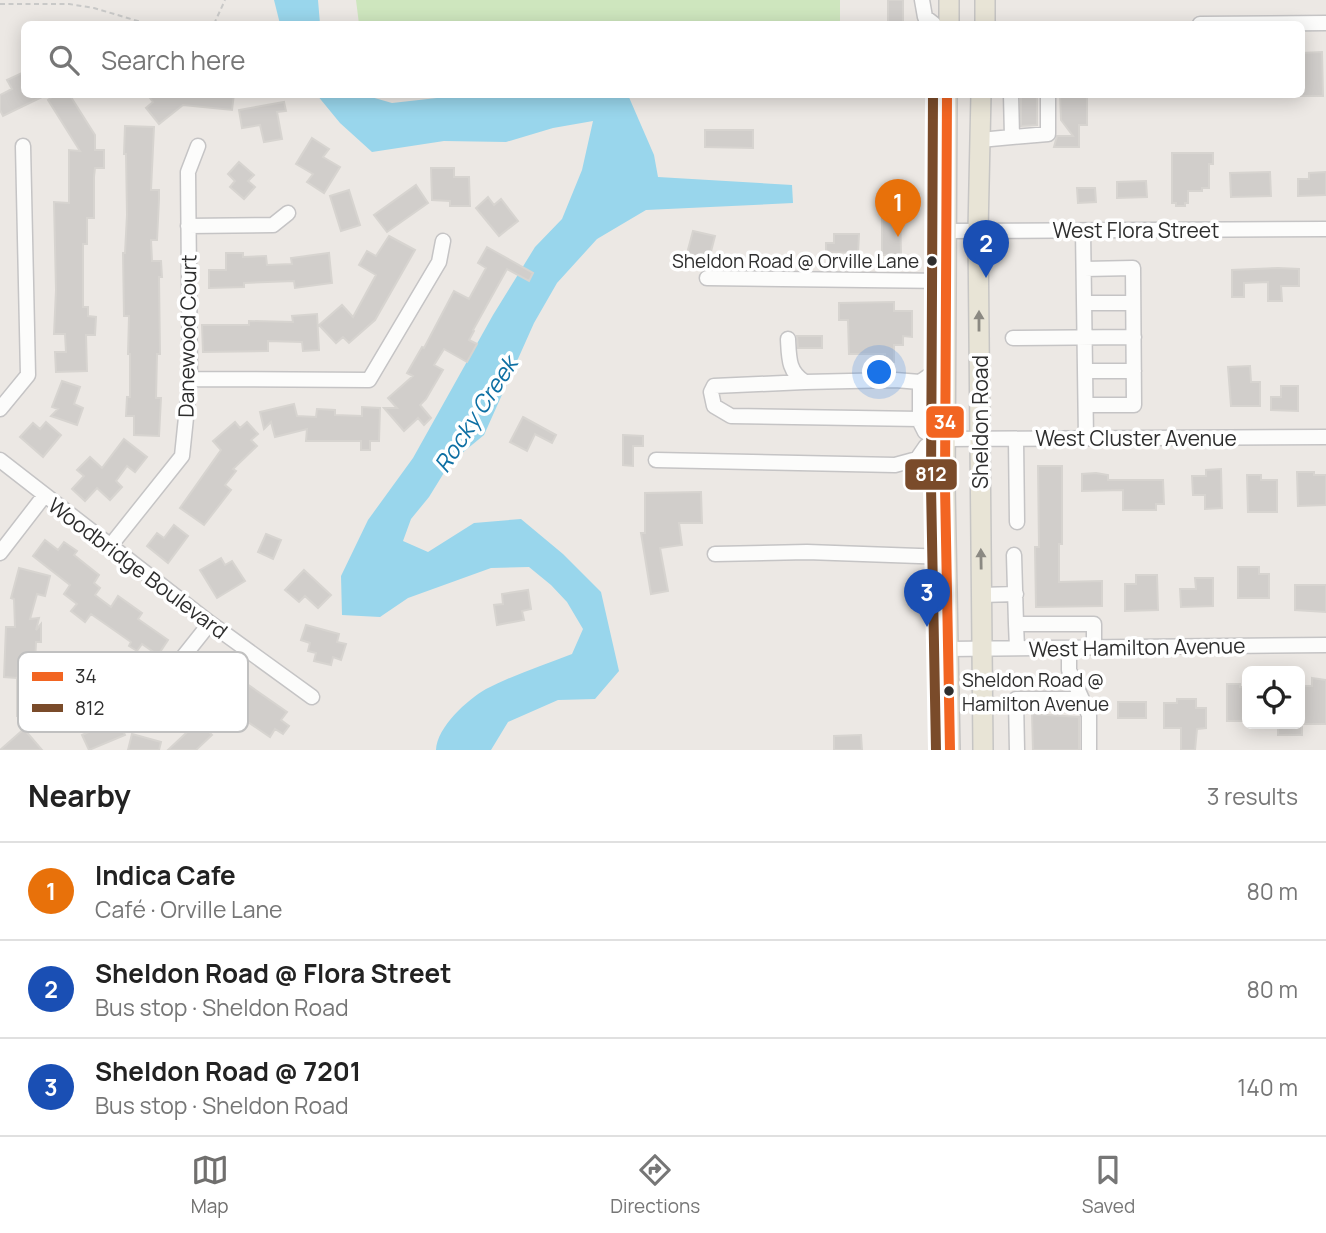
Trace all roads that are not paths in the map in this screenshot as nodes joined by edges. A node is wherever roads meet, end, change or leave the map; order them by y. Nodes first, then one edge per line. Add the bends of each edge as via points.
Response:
1 (922, 0) edge
2 (949, 0) edge
3 (985, 0) edge
4 (930, 21) edge
5 (949, 21) edge
6 (985, 21) edge
7 (1305, 23) edge
8 (1326, 23) edge
9 (947, 98) edge
10 (981, 98) edge
11 (1011, 98) edge
12 (1048, 98) edge
13 (1013, 137) junction
14 (980, 140) junction
15 (23, 146) dead end
16 (198, 146) dead end
17 (288, 213) dead end
18 (188, 226) junction
19 (1326, 229) edge
20 (947, 231) junction
21 (978, 231) junction
22 (1083, 231) junction
23 (443, 241) dead end
24 (1084, 269) junction
25 (707, 278) dead end
26 (947, 281) junction
27 (1084, 303) junction
28 (1133, 303) junction
29 (1085, 337) junction
30 (1134, 337) junction
31 (1013, 338) dead end
32 (788, 340) dead end
33 (1085, 371) junction
34 (1134, 371) junction
35 (946, 374) junction
36 (190, 379) junction
37 (805, 382) junction
38 (920, 382) junction
39 (1086, 405) junction
40 (0, 409) edge
41 (920, 419) junction
42 (1326, 437) edge
43 (1086, 438) junction
44 (946, 439) junction
45 (979, 439) junction
46 (1016, 439) junction
47 (0, 460) edge
48 (656, 460) dead end
49 (44, 496) junction
50 (1017, 522) dead end
51 (111, 545) junction
52 (0, 553) edge
53 (715, 554) dead end
54 (1014, 555) dead end
55 (947, 557) junction
56 (1016, 594) junction
57 (981, 595) junction
58 (210, 623) junction
59 (1016, 624) junction
60 (1326, 645) edge
61 (1094, 647) junction
62 (1017, 648) junction
63 (1069, 648) junction
64 (948, 649) junction
65 (982, 649) junction
66 (187, 652) edge
67 (312, 697) dead end
68 (1082, 699) junction
69 (950, 750) edge
70 (983, 750) edge
71 (1017, 750) edge
72 (1089, 750) edge

1 - 4 street
2 - 5 main road
3 - 6 main road
7 - 8 street
9 - 20 main road, Sheldon Road
10 - 14 main road, Sheldon Road
11 - 13 street
12 - 13 street via 1048,134
13 - 14 street
14 - 21 main road, Sheldon Road
15 - 40 street via 28,375
16 - 18 street, Danewood Court via 188,172
17 - 18 street via 273,225
18 - 36 street, Danewood Court
19 - 22 street, West Flora Street
20 - 21 street, West Flora Street
20 - 26 main road, Sheldon Road
21 - 22 street, West Flora Street
45 -> 21 main road, Sheldon Road
22 - 24 street
23 - 36 street via 439,262 369,380
24 - 27 street
24 - 28 street via 1133,268
25 - 26 street
26 - 35 main road, Sheldon Road
27 - 28 street
27 - 29 street
28 - 30 street
29 - 30 street
29 - 31 street
29 - 33 street
30 - 34 street
32 - 37 street via 790,365
33 - 34 street
33 - 39 street
34 - 39 street via 1134,405
35 - 38 street via 930,375
35 - 44 main road, Sheldon Road
36 - 51 street, Danewood Court via 182,456
37 - 38 street
37 - 41 street via 714,386 711,391 714,406 731,416
38 - 41 street
39 - 43 street
41 - 44 street via 925,432
42 - 43 street, West Cluster Avenue
43 - 46 street, West Cluster Avenue
44 - 45 street, West Cluster Avenue
44 - 48 street via 926,446 917,459 895,465
44 - 55 main road, Sheldon Road
45 - 46 street, West Cluster Avenue
57 -> 45 main road, Sheldon Road
46 - 50 street
47 - 49 street, Woodbridge Boulevard
49 - 51 street, Woodbridge Boulevard
49 - 52 street
51 - 58 street, Woodbridge Boulevard
53 - 55 street
54 - 56 street
55 - 64 main road, Sheldon Road
56 - 57 street
56 - 59 street
57 - 65 main road, Sheldon Road
58 - 66 street
58 - 67 street, Woodbridge Boulevard
59 - 61 street via 1094,624
59 - 62 street
60 - 61 street, West Hamilton Avenue
61 - 63 street, West Hamilton Avenue
62 - 63 street, West Hamilton Avenue
62 - 65 street, West Hamilton Avenue
63 - 68 street via 1069,670
64 - 65 street, West Hamilton Avenue
64 - 69 main road, Sheldon Road
65 - 70 main road, Sheldon Road
68 - 71 street via 1016,699
68 - 72 street via 1089,715

